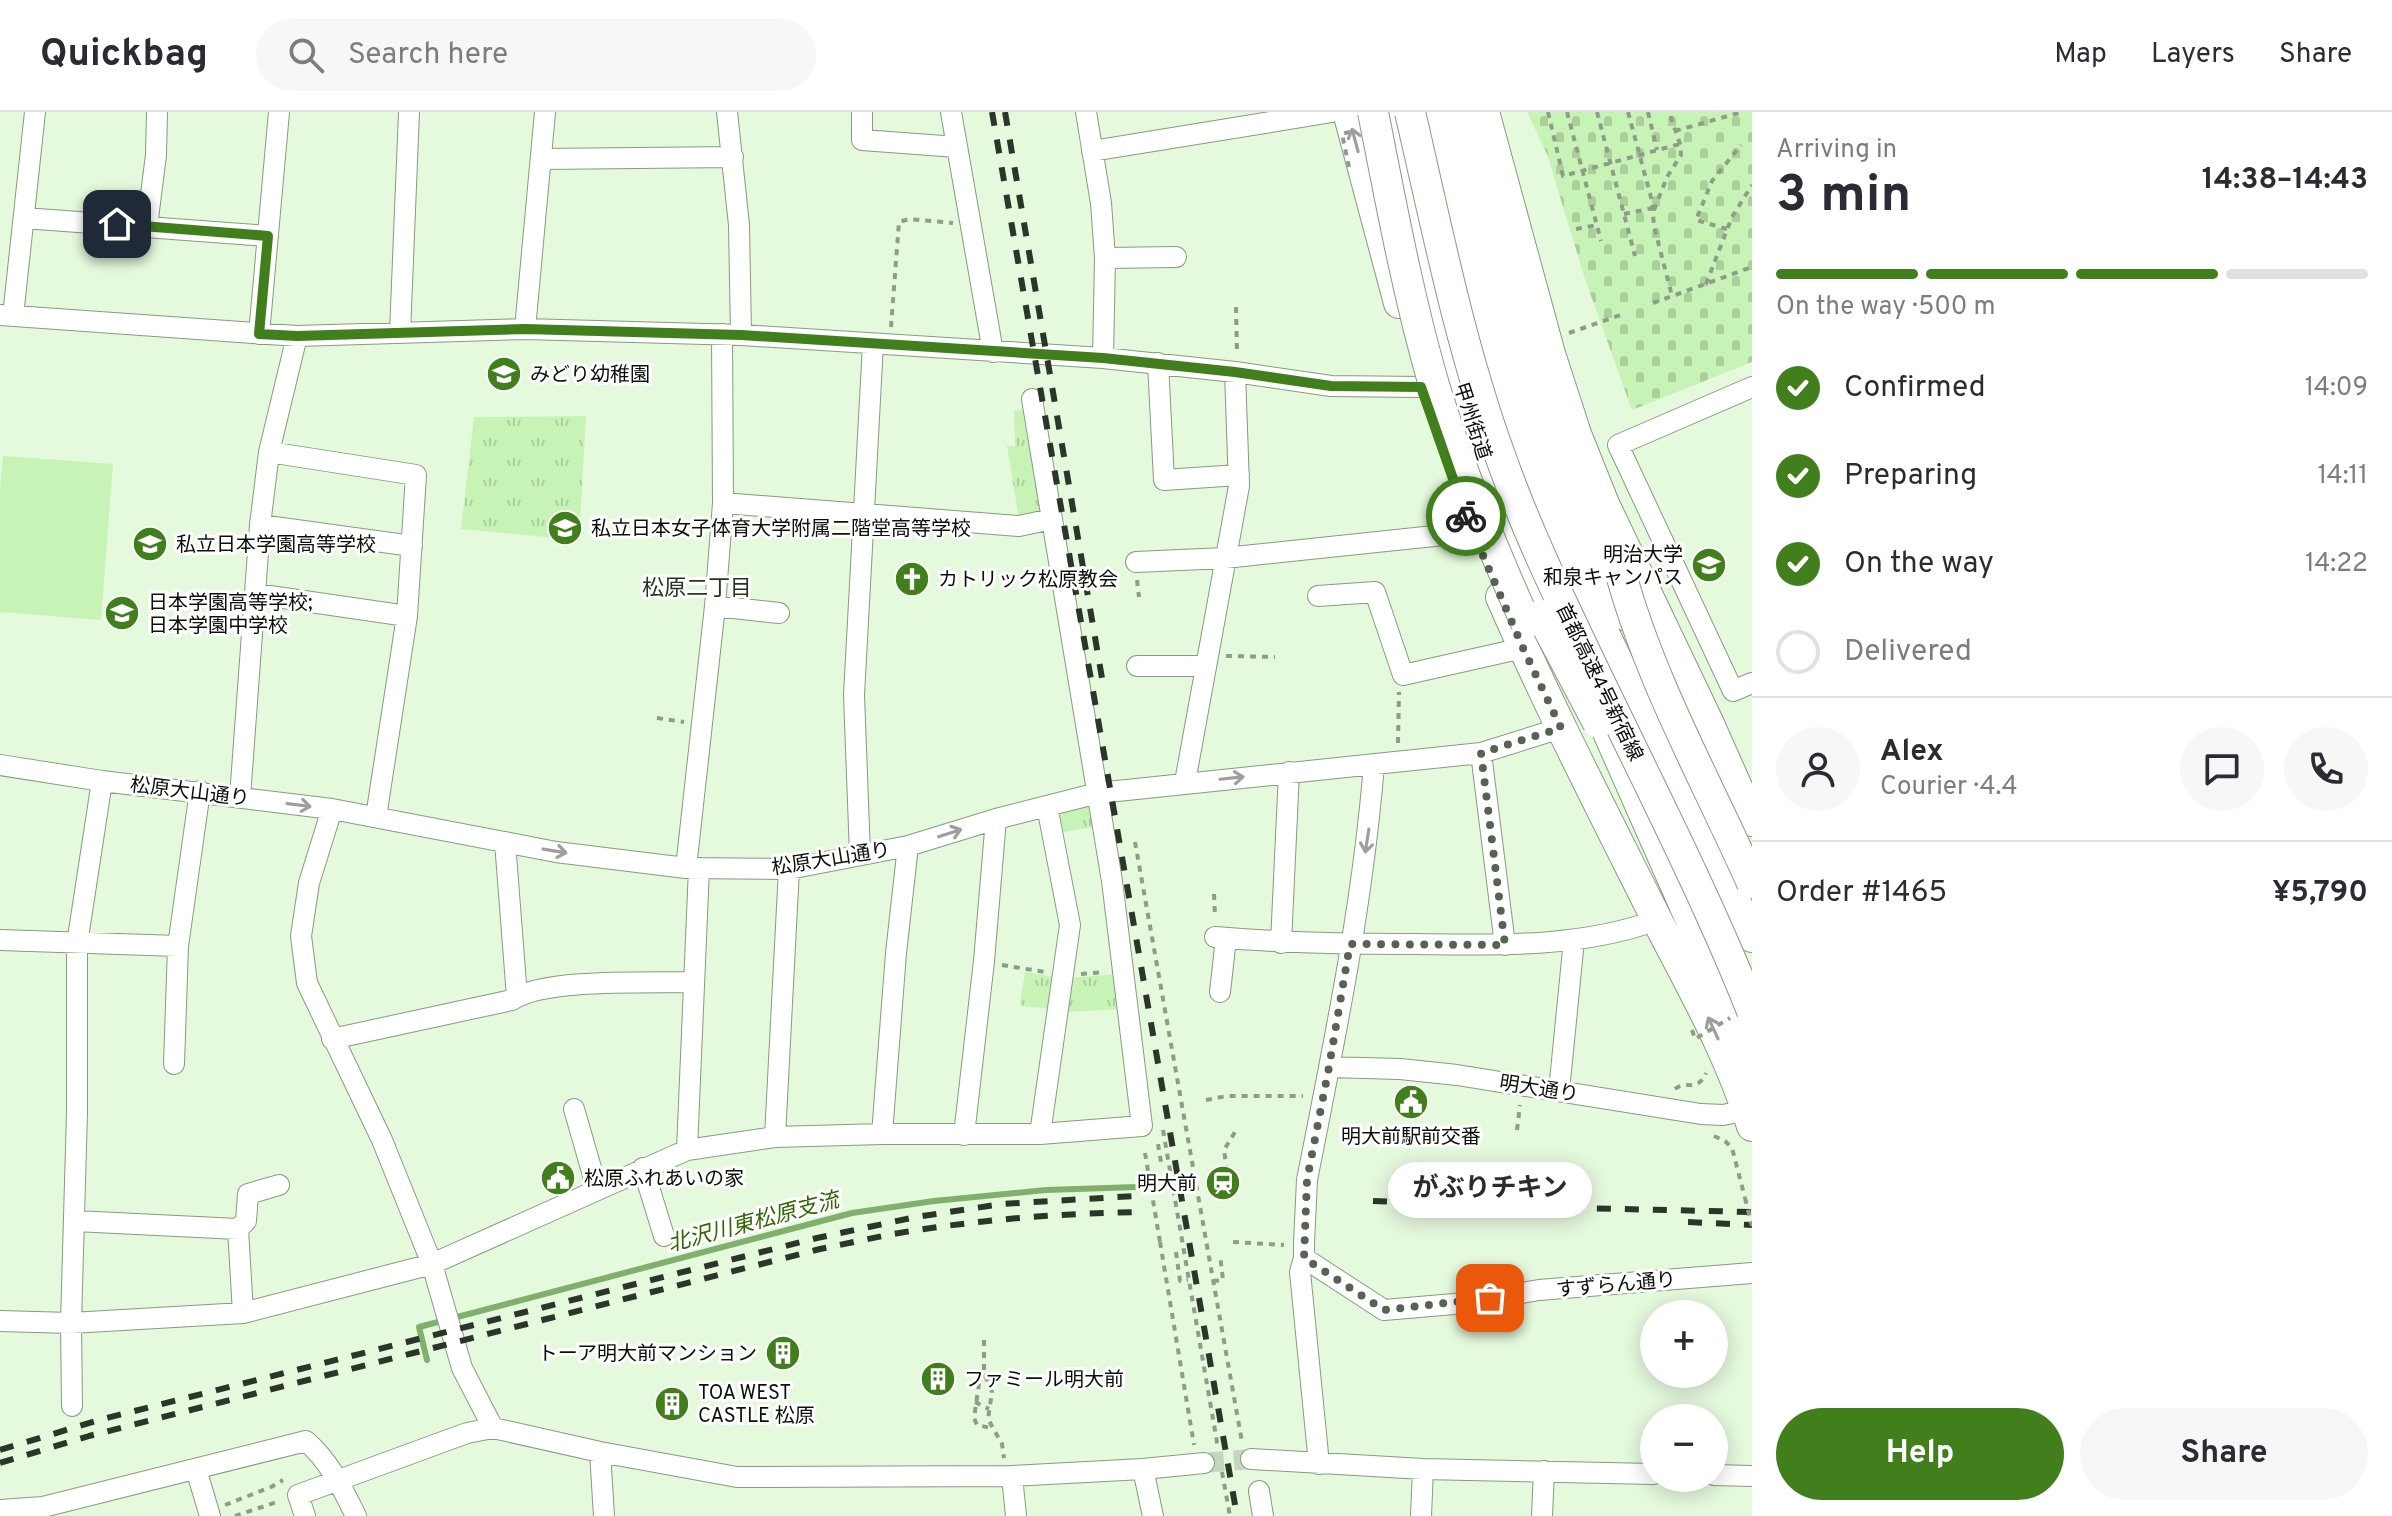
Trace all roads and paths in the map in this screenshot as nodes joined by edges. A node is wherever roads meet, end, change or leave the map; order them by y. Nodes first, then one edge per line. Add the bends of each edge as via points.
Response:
1 (35, 112) edge
2 (157, 112) edge
3 (279, 112) edge
4 (409, 112) edge
5 (545, 112) edge
6 (727, 112) edge
7 (862, 112) edge
8 (951, 112) edge
9 (1086, 112) edge
10 (1332, 112) edge
11 (1348, 112) edge
12 (1372, 112) edge
13 (1392, 112) edge
14 (1410, 112) edge
15 (1438, 112) edge
16 (1455, 112) edge
17 (1481, 112) edge
18 (1548, 112) edge
19 (1567, 112) edge
20 (1597, 112) edge
21 (1628, 112) edge
22 (1648, 112) edge
23 (1669, 112) edge
24 (1742, 112) edge
25 (1674, 131) junction
26 (1680, 144) junction
27 (1741, 145) dead end
28 (957, 147) junction
29 (1657, 150) junction
30 (1092, 151) junction
31 (1640, 155) junction
32 (733, 157) junction
33 (541, 159) junction
34 (1611, 163) junction
35 (1581, 171) junction
36 (1752, 185) edge
37 (1653, 210) junction
38 (1624, 214) junction
39 (24, 218) junction
40 (971, 224) junction
41 (1597, 225) junction
42 (147, 226) junction
43 (1576, 229) dead end
44 (1727, 229) junction
45 (268, 236) junction
46 (1601, 241) dead end
47 (1635, 256) dead end
48 (1176, 257) dead end
49 (1105, 258) junction
50 (1752, 267) edge
51 (1706, 284) junction
52 (1672, 296) junction
53 (1653, 303) dead end
54 (1236, 307) dead end
55 (1620, 315) dead end
56 (7, 316) edge
57 (525, 329) junction
58 (400, 333) junction
59 (259, 334) junction
60 (731, 334) junction
61 (297, 336) junction
62 (1557, 337) dead end
63 (881, 344) junction
64 (993, 352) junction
65 (1103, 358) junction
66 (1158, 363) junction
67 (1235, 372) junction
68 (1421, 387) junction
69 (1752, 387) edge
70 (1032, 399) dead end
71 (269, 452) junction
72 (1239, 475) junction
73 (723, 503) junction
74 (864, 514) junction
75 (1052, 519) junction
76 (260, 525) junction
77 (1472, 532) junction
78 (412, 546) junction
79 (1225, 558) junction
80 (1136, 562) dead end
81 (256, 594) junction
82 (1318, 596) dead end
83 (715, 606) junction
84 (779, 613) dead end
85 (407, 616) junction
86 (1525, 636) junction
87 (1275, 657) dead end
88 (1206, 661) junction
89 (1137, 666) dead end
90 (1403, 675) junction
91 (1752, 683) edge
92 (1561, 728) junction
93 (1481, 753) junction
94 (1398, 762) junction
95 (1374, 764) junction
96 (0, 765) edge
97 (1289, 772) junction
98 (102, 781) junction
99 (1185, 782) junction
100 (200, 791) junction
101 (1098, 793) junction
102 (240, 797) junction
103 (1047, 806) junction
104 (332, 809) junction
105 (376, 817) junction
106 (996, 819) junction
107 (1745, 835) edge
108 (505, 842) junction
109 (1135, 842) dead end
110 (908, 846) junction
111 (860, 855) junction
112 (693, 868) junction
113 (789, 869) junction
114 (1752, 885) edge
115 (1657, 920) junction
116 (1752, 937) edge
117 (0, 940) edge
118 (1574, 940) junction
119 (1281, 943) junction
120 (77, 944) junction
121 (1350, 944) junction
122 (1505, 945) junction
123 (178, 946) junction
124 (984, 961) junction
125 (1123, 971) junction
126 (1062, 975) junction
127 (693, 982) junction
128 (1220, 992) dead end
129 (517, 997) junction
130 (1748, 1017) edge
131 (1692, 1030) dead end
132 (332, 1039) junction
133 (1705, 1062) dead end
134 (174, 1064) dead end
135 (1329, 1067) junction
136 (1752, 1067) edge
137 (1559, 1091) junction
138 (1669, 1092) dead end
139 (1235, 1096) junction
140 (1311, 1096) dead end
141 (1206, 1100) dead end
142 (1521, 1102) dead end
143 (1235, 1103) dead end
144 (574, 1109) dead end
145 (1750, 1118) edge
146 (1152, 1127) junction
147 (1517, 1130) dead end
148 (1235, 1132) dead end
149 (882, 1134) junction
150 (1040, 1134) junction
151 (964, 1135) junction
152 (775, 1137) junction
153 (1725, 1141) dead end
154 (1158, 1144) dead end
155 (687, 1150) junction
156 (1145, 1153) dead end
157 (1161, 1162) dead end
158 (643, 1168) junction
159 (1227, 1171) dead end
160 (279, 1185) dead end
161 (597, 1189) junction
162 (75, 1221) junction
163 (1752, 1226) edge
164 (238, 1229) junction
165 (664, 1236) dead end
166 (1233, 1242) dead end
167 (1297, 1249) junction
168 (1176, 1252) dead end
169 (1220, 1255) dead end
170 (432, 1264) junction
171 (1752, 1273) edge
172 (1188, 1280) junction
173 (1213, 1281) junction
174 (243, 1313) junction
175 (0, 1321) edge
176 (71, 1323) junction
177 (984, 1340) dead end
178 (984, 1373) junction
179 (975, 1402) junction
180 (72, 1406) dead end
181 (989, 1409) junction
182 (493, 1428) junction
183 (992, 1428) junction
184 (600, 1452) junction
185 (1248, 1456) joint
186 (1210, 1462) junction
187 (1319, 1464) junction
188 (196, 1469) junction
189 (1143, 1469) junction
190 (1423, 1469) junction
191 (1544, 1471) junction
192 (1640, 1474) edge
193 (1728, 1475) edge
194 (1008, 1476) junction
195 (1752, 1476) edge
196 (284, 1479) dead end
197 (339, 1480) junction
198 (1259, 1491) dead end
199 (298, 1495) junction
200 (0, 1510) edge
201 (209, 1514) edge
202 (235, 1516) edge
203 (305, 1516) edge
204 (356, 1516) edge
205 (604, 1516) edge
206 (1016, 1516) edge
207 (1153, 1516) edge
208 (1230, 1516) edge
209 (1263, 1516) edge
210 (1421, 1516) edge
211 (1542, 1516) edge

1 - 39 street
2 - 42 street
3 - 45 street
4 - 58 street
5 - 33 street
6 - 32 street
7 - 28 street via 862,140
8 - 28 street
9 - 30 street
10 - 30 street
68 -> 11 highway
12 - 86 highway, bridge via 1434,383
12 - 130 highway, bridge via 1450,384 1508,543
13 - 136 highway, 甲州街道 via 1441,315 1487,466
14 - 130 highway, 首都高速4号新宿線, bridge via 1456,309 1501,459 1563,605 1684,859
15 - 116 highway, 首都高速4号新宿線 via 1481,302 1527,452 1586,593
16 - 107 highway via 1523,363 1577,515
16 - 114 highway via 1496,296 1540,443 1600,585
17 - 107 highway via 1576,434 1709,724
17 - 107 highway, bridge via 1519,289 1563,438 1683,735
18 - 35 path via 1563,176
19 - 35 path
20 - 34 path
21 - 31 path
22 - 29 path
23 - 25 path
24 - 25 path
25 - 26 path
26 - 29 path
26 - 37 path via 1681,155
27 - 44 path via 1712,181 1696,220
28 - 40 street
29 - 31 path
30 - 49 street
31 - 34 path
31 - 37 path
32 - 33 street
32 - 60 street via 739,225
33 - 57 street
34 - 35 path
34 - 38 path
35 - 41 path
36 - 44 path
37 - 38 path
37 - 52 path
38 - 47 path
39 - 42 street
39 - 56 street
40 - 63 path via 899,222
40 - 64 street
41 - 43 path
41 - 46 path
42 - 45 street
44 - 51 path
45 - 59 street
48 - 49 street
49 - 65 street
50 - 51 path
51 - 52 path
52 - 53 path
54 - 67 path
55 - 62 path
56 - 59 street
57 - 58 street
57 - 60 street
58 - 61 street
59 - 61 street
60 - 63 street
60 - 73 street
61 - 71 street
63 - 64 street
63 - 74 street
64 - 65 street
65 - 66 street
66 - 67 street
66 - 72 street via 1164,480
67 - 68 street via 1331,386
67 - 72 street
68 - 77 highway
69 - 91 street via 1618,445 1733,691
70 - 75 street
71 - 76 street
71 - 78 street via 416,475
72 - 79 street
73 - 74 street
73 - 83 street
74 - 75 street via 1019,526
74 - 111 street via 854,695
75 - 101 street
76 - 78 street
76 - 81 street
77 - 79 street
77 - 86 highway
78 - 85 street
79 - 80 street
79 - 88 street
81 - 85 street
81 - 102 street
82 - 90 street via 1375,592
83 - 84 street
83 - 112 street
85 - 105 street
86 - 90 street
86 - 92 highway
86 - 115 highway via 1613,812
87 - 88 path
88 - 89 street
88 - 99 street
90 - 94 path
92 - 93 street, 松原大山通り
92 - 115 highway
93 - 94 street, 松原大山通り
93 - 122 street
94 - 95 street, 松原大山通り
95 - 97 street, 松原大山通り
95 -> 121 street
96 - 98 street, 松原大山通り
99 -> 97 street, 松原大山通り
97 - 119 street
98 - 100 street, 松原大山通り
98 - 120 street
99 - 101 street, 松原大山通り
100 - 102 street, 松原大山通り
100 - 123 street
101 - 103 street, 松原大山通り
101 - 125 street
102 -> 104 street, 松原大山通り
103 - 106 street, 松原大山通り
103 - 126 street via 1070,925
104 - 105 street, 松原大山通り
104 - 132 street via 309,883 301,936 307,983
105 - 108 street, 松原大山通り
110 -> 106 street, 松原大山通り
106 - 124 street
107 - 114 highway, bridge
108 -> 112 street, 松原大山通り
108 - 129 street
109 - 173 path
110 - 111 street, 松原大山通り
110 - 149 street
111 - 113 street, 松原大山通り
112 - 113 street, 松原大山通り
112 - 127 street
113 - 152 street
115 - 118 street
145 -> 115 highway via 1726,1056
117 - 120 street
118 - 122 street
118 - 137 street
119 - 121 street
119 - 128 street via 1221,937
120 - 123 street
120 - 162 street
121 - 122 street
121 - 135 street
123 - 134 street
124 - 126 path
124 - 151 street
125 - 126 path
125 - 146 street
126 - 150 street
127 - 129 street via 592,983
127 - 155 street
129 - 132 street
130 - 131 path, bridge via 1695,1039
132 - 170 street via 382,1140
133 - 138 path via 1700,1083
135 - 137 street, 明大通り via 1400,1069
135 - 167 street, bridge
137 - 145 street, 明大通り
139 - 140 path
139 - 141 path
139 - 143 path
142 - 147 path
144 - 161 street
146 - 150 street
146 - 172 path
148 - 159 path via 1224,1150
149 - 151 street
149 - 152 street
150 - 151 street
152 - 155 street
153 - 163 path, bridge via 1732,1148
154 - 157 path
155 - 158 street
156 - 186 path, bridge
158 - 161 street
158 - 165 street
160 - 164 street via 248,1194 246,1221
161 - 170 street
162 - 164 street
162 - 176 street
164 - 174 street
166 - 167 path
167 - 171 street, すずらん通り via 1384,1310 1539,1290
167 - 187 street
168 - 172 path via 1180,1281
169 - 173 path via 1223,1280
170 - 174 street
170 - 182 street via 462,1368
172 - 186 path
173 - 185 path
174 - 176 street
175 - 176 street
176 - 180 street
177 - 178 path
178 - 179 path
178 - 181 path via 992,1392
179 - 181 path
179 - 183 path via 977,1425
181 - 183 path
182 - 184 street
182 - 197 street
183 - 194 path via 1002,1444
184 - 194 street via 737,1477
184 - 205 street
185 - 187 street
186 - 189 street
186 - 208 path
187 - 190 street
188 - 197 street via 306,1441
188 - 200 street via 43,1507
188 - 201 street
189 - 194 street
189 - 207 street
190 - 191 street
190 - 210 street
191 - 192 street
191 - 211 street
193 - 195 street
194 - 206 street
196 - 201 path
197 - 199 street
197 - 204 street
198 - 209 street
199 - 202 path
199 - 203 street

